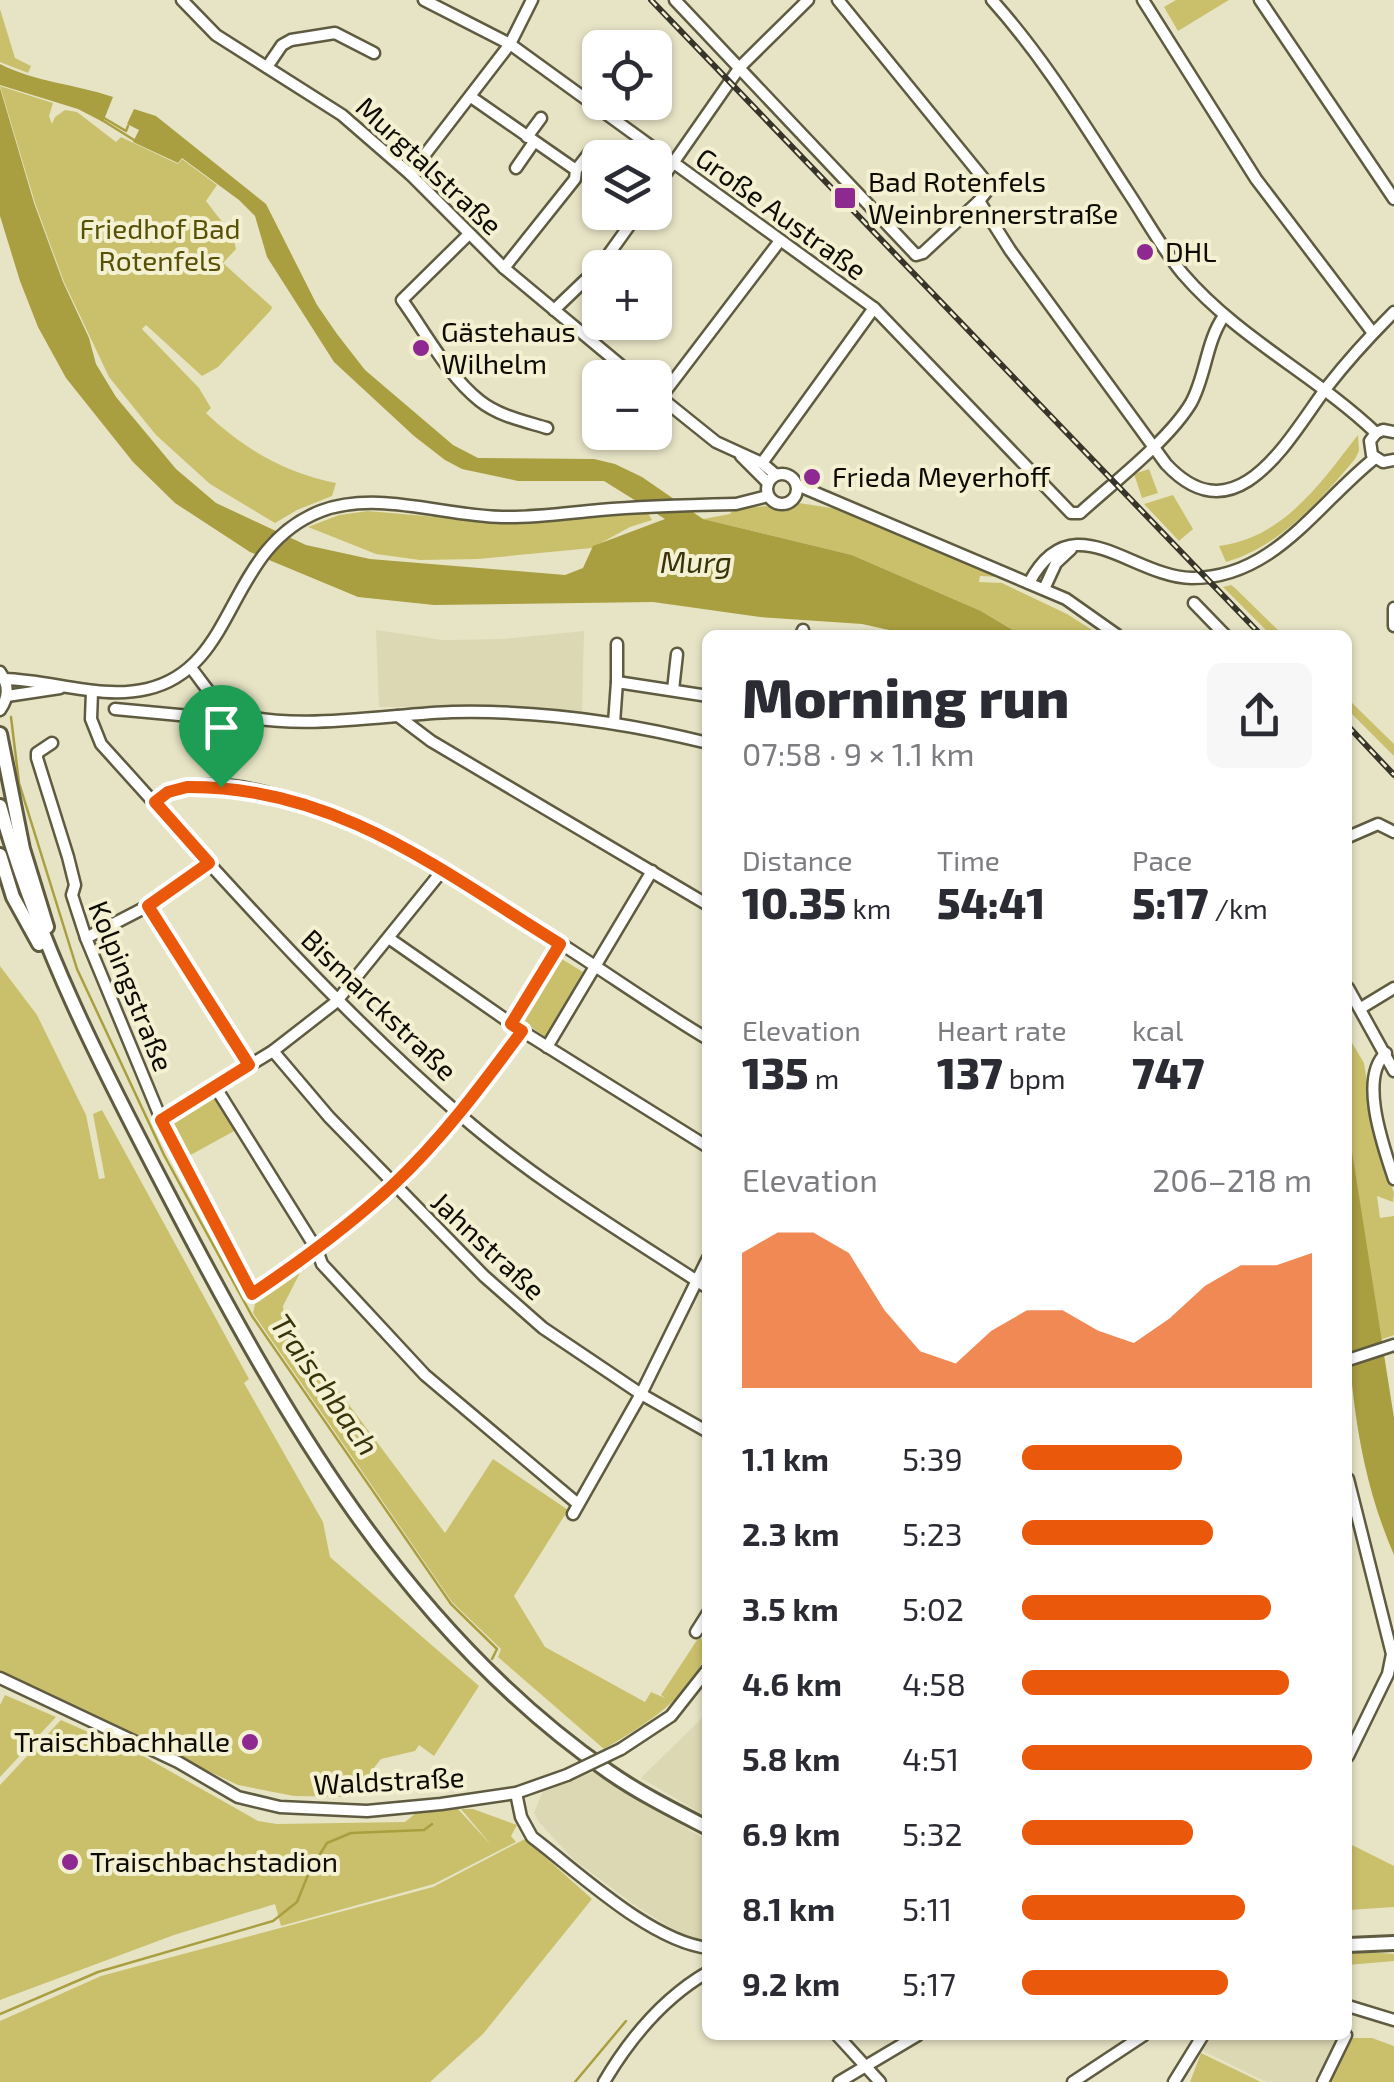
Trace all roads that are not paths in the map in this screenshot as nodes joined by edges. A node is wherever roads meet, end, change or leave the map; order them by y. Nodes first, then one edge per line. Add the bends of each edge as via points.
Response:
1 (182, 0) edge
2 (424, 0) edge
3 (532, 0) edge
4 (675, 0) edge
5 (808, 0) edge
6 (838, 0) edge
7 (992, 0) edge
8 (1143, 0) edge
9 (1260, 0) edge
10 (510, 44) junction
11 (374, 54) dead end
12 (267, 67) junction
13 (740, 68) junction
14 (471, 98) junction
15 (541, 118) dead end
16 (531, 140) junction
17 (641, 140) edge
18 (582, 162) edge
19 (672, 163) joint
20 (516, 168) dead end
21 (576, 170) junction
22 (410, 174) junction
23 (1394, 200) edge
24 (980, 201) junction
25 (627, 230) edge
26 (468, 234) junction
27 (778, 242) junction
28 (504, 268) junction
29 (874, 308) junction
30 (554, 310) junction
31 (1394, 312) edge
32 (1224, 316) junction
33 (1373, 333) junction
34 (614, 360) edge
35 (672, 377) edge
36 (1325, 390) junction
37 (672, 406) edge
38 (546, 428) dead end
39 (1394, 432) edge
40 (1376, 433) junction
41 (1152, 446) junction
42 (740, 456) junction
43 (1375, 458) junction
44 (1394, 460) edge
45 (762, 463) junction
46 (771, 485) junction
47 (797, 485) junction
48 (794, 498) junction
49 (827, 500) junction
50 (1074, 547) junction
51 (1028, 582) junction
52 (1044, 589) junction
53 (1194, 603) dead end
54 (1394, 608) edge
55 (1394, 626) edge
56 (1111, 630) edge
57 (1220, 630) edge
58 (617, 644) dead end
59 (677, 654) dead end
60 (191, 668) junction
61 (2, 676) edge
62 (617, 682) junction
63 (87, 690) junction
64 (674, 690) junction
65 (702, 695) edge
66 (6, 696) junction
67 (0, 710) edge
68 (115, 710) dead end
69 (224, 714) junction
70 (391, 716) junction
71 (614, 723) junction
72 (0, 734) edge
73 (702, 742) edge
74 (52, 743) dead end
75 (221, 787) junction
76 (155, 802) junction
77 (0, 806) edge
78 (1394, 832) edge
79 (1352, 834) edge
80 (0, 856) edge
81 (209, 863) junction
82 (442, 871) junction
83 (652, 872) junction
84 (702, 901) edge
85 (148, 906) junction
86 (86, 938) junction
87 (390, 939) junction
88 (560, 944) junction
89 (53, 964) junction
90 (595, 967) junction
91 (1394, 988) edge
92 (1352, 994) edge
93 (336, 1002) junction
94 (1361, 1008) junction
95 (511, 1024) junction
96 (522, 1031) junction
97 (702, 1035) edge
98 (547, 1048) junction
99 (273, 1051) junction
100 (1386, 1053) junction
101 (249, 1065) junction
102 (1394, 1071) edge
103 (216, 1088) junction
104 (460, 1114) junction
105 (161, 1120) junction
106 (702, 1144) edge
107 (1394, 1178) edge
108 (394, 1185) junction
109 (317, 1250) junction
110 (702, 1269) edge
111 (696, 1280) junction
112 (702, 1284) edge
113 (1394, 1345) edge
114 (1352, 1359) edge
115 (640, 1394) junction
116 (702, 1429) edge
117 (1352, 1494) edge
118 (702, 1622) edge
119 (696, 1632) dead end
120 (702, 1677) edge
121 (1391, 1677) edge
122 (0, 1678) edge
123 (1352, 1749) edge
124 (516, 1793) junction
125 (702, 1825) edge
126 (1394, 1942) edge
127 (1352, 1945) edge
128 (702, 1947) edge
129 (702, 1976) edge
130 (1352, 2007) edge
131 (1394, 2020) edge
132 (842, 2040) edge
133 (910, 2040) edge
134 (1136, 2040) edge
135 (1200, 2040) edge
136 (1344, 2040) edge
137 (866, 2067) junction
138 (604, 2082) edge
139 (839, 2082) edge
140 (880, 2082) edge
141 (1073, 2082) edge
142 (1174, 2082) edge
143 (1323, 2082) edge

1 - 12 street, Murgtalstraße via 216,35
2 - 10 street, Große Austraße
3 - 10 street
4 - 13 street
5 - 13 street
6 - 24 street via 984,178 987,191
7 - 32 street via 1038,54 1179,269
8 - 33 street via 1256,180
9 - 23 street
10 - 14 street
10 - 17 street, Große Austraße
11 - 12 street via 335,33 282,44
12 - 22 street, Murgtalstraße via 342,114
13 - 19 street
13 - 24 street via 916,255
14 - 16 street
14 - 22 street
15 - 16 street
16 - 20 street
16 - 21 street
18 - 21 street
19 - 27 street, Große Austraße
21 - 28 street
22 - 26 street, Murgtalstraße
24 - 41 street
25 - 30 street via 602,265
26 - 28 street, Murgtalstraße
26 - 38 street via 402,300 481,402
27 - 29 street, Große Austraße
27 - 35 street
28 - 30 street, Murgtalstraße
29 - 41 street, Große Austraße via 1072,513 1080,513
29 - 45 street
30 - 34 street, Murgtalstraße
31 - 33 street
32 - 36 street
32 - 41 street via 1192,400
33 - 36 street
36 - 40 street
36 - 41 street via 1270,464 1239,486 1211,489 1188,481
37 - 42 street
39 - 40 street
40 - 43 street via 1369,446
42 - 45 street
42 - 46 street
43 - 44 street
43 - 50 street via 1285,543 1236,570 1175,576 1109,550
45 - 46 street
46 - 47 street via 789,476
46 - 48 street via 782,505
46 - 60 street via 745,503 502,517 347,504 282,533 244,580
47 - 48 street
47 - 49 street
48 - 49 street
49 - 51 street
50 - 51 street via 1046,556
50 - 52 street via 1056,563
51 - 52 street
52 - 56 street
53 - 57 street
54 - 55 street
58 - 62 street
59 - 64 street
60 - 63 street via 146,690
60 - 69 street
61 - 63 street
61 - 66 street
62 - 64 street
62 - 71 street
63 - 66 street
63 - 76 street, Bismarckstraße via 94,732
64 - 65 street
66 - 67 street
68 - 69 street
69 - 70 street via 288,720
69 - 75 street
70 - 71 street via 525,713
70 - 83 street
71 - 73 street
72 - 89 main road
74 - 86 street, Kolpingstraße via 37,758
75 - 76 street via 187,787
75 - 82 street via 296,800
76 - 81 street, Bismarckstraße
77 - 89 main road
78 - 79 street via 1378,824
80 - 89 main road via 13,896
81 - 85 street
81 - 93 street, Bismarckstraße
82 - 87 street
82 - 88 street
83 - 84 street
83 - 90 street
85 - 86 street
85 - 101 street
86 - 105 street, Kolpingstraße
87 - 93 street
87 - 95 street
88 - 90 street
88 - 95 street
89 - 125 main road via 240,1333 305,1440 407,1582 546,1725 612,1774
90 - 97 street
90 - 98 street
91 - 94 street
92 - 94 street
93 - 99 street
93 - 104 street, Bismarckstraße
94 - 100 street
95 - 96 street
96 - 98 street
96 - 104 street
98 - 106 street
99 - 101 street
99 - 108 street, Jahnstraße
100 - 102 street
100 - 107 street via 1373,1072 1374,1096
101 - 103 street
103 - 105 street
103 - 109 street
104 - 108 street
104 - 111 street, Bismarckstraße via 520,1164
105 - 109 street, Kolpingstraße via 252,1294
108 - 109 street
108 - 115 street, Jahnstraße via 544,1328
109 - 115 street via 333,1278 425,1374 575,1510
110 - 111 street
111 - 112 street, Bismarckstraße
111 - 115 street
113 - 114 street
115 - 116 street, Jahnstraße
117 - 121 street via 1392,1654
118 - 119 street
120 - 124 street, Waldstraße, bridge via 671,1716 621,1749
121 - 123 street
122 - 124 street, Waldstraße via 238,1797 280,1807 366,1810
124 - 128 street via 532,1837 649,1926
126 - 127 main road
129 - 138 street via 637,2032
130 - 131 street
132 - 137 street
133 - 137 street
134 - 141 street
135 - 142 street
136 - 143 street
137 - 139 street
137 - 140 street

